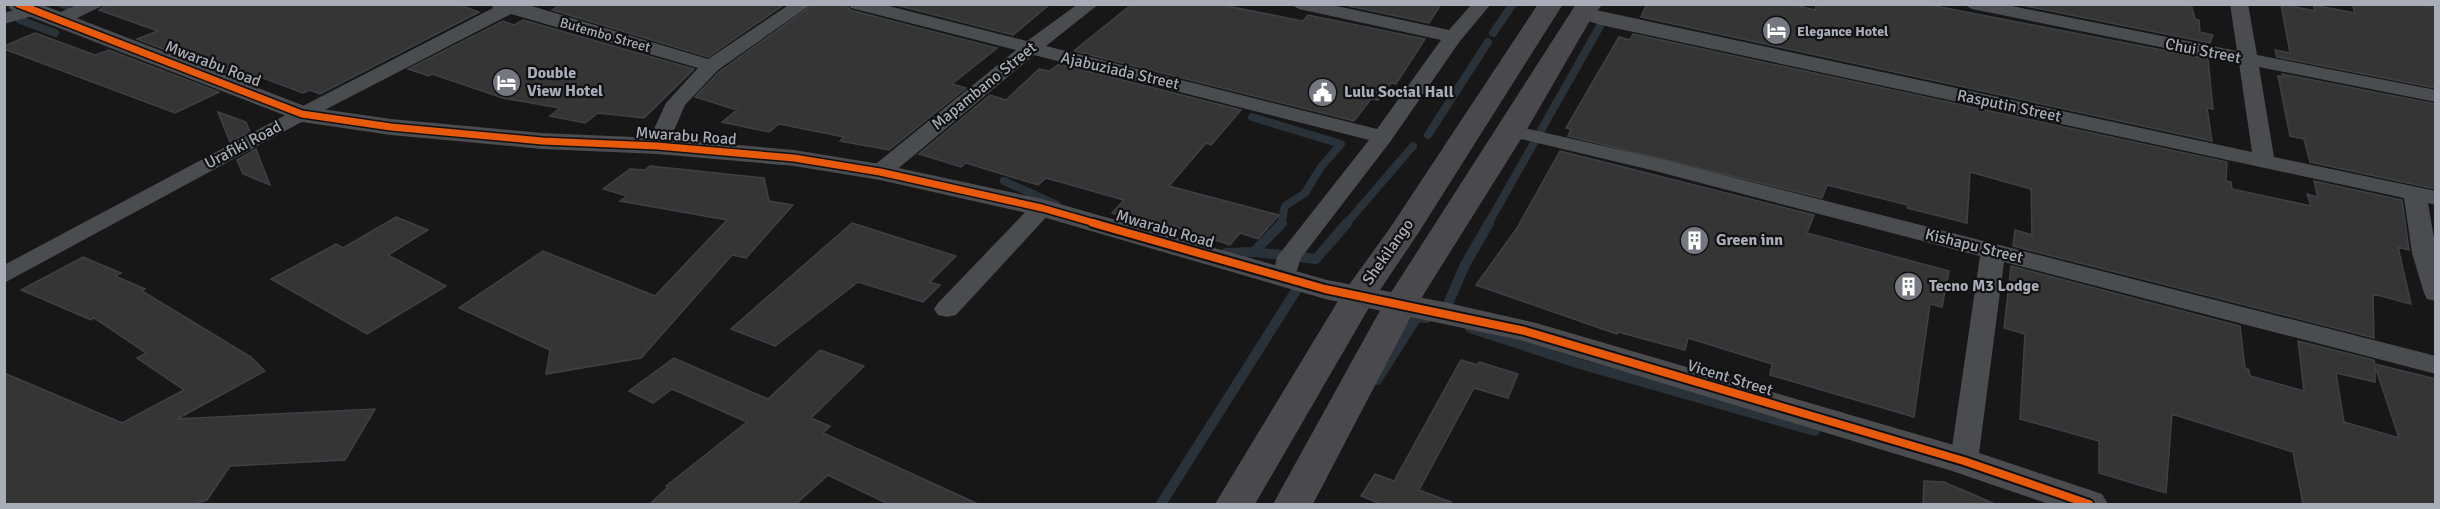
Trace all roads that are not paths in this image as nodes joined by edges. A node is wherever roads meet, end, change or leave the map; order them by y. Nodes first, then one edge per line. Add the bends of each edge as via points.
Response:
1 (97, 4) edge
2 (803, 4) edge
3 (857, 4) edge
4 (1090, 4) edge
5 (1299, 4) edge
6 (1482, 4) edge
7 (1551, 4) edge
8 (1972, 4) edge
9 (2239, 4) edge
10 (508, 6) edge
11 (25, 7) edge
12 (1587, 9) edge
13 (4, 19) edge
14 (60, 19) junction
15 (1453, 37) junction
16 (1028, 50) junction
17 (2248, 60) junction
18 (711, 66) junction
19 (2436, 96) edge
20 (302, 114) junction
21 (1511, 131) junction
22 (1382, 137) junction
23 (657, 146) junction
24 (2264, 161) junction
25 (880, 172) junction
26 (2425, 196) edge
27 (1042, 208) junction
28 (1993, 251) junction
29 (4, 275) edge
30 (1284, 278) junction
31 (2436, 293) edge
32 (1358, 296) junction
33 (1400, 305) junction
34 (947, 309) dead end
35 (2436, 365) edge
36 (1964, 461) junction
37 (1235, 504) edge
38 (1293, 504) edge
39 (2089, 504) edge

1 - 14 street
2 - 18 street
3 - 16 street, Ajabuziada Street
4 - 16 street, Mapambano Street
5 - 15 street
6 - 15 street
7 - 32 main road, Shekilango
8 - 17 street, Chui Street
9 - 17 street
10 - 18 street, Butembo Street
10 - 20 street, Urafiki Road
11 - 13 street
11 - 14 street, Mwarabu Road
12 - 21 main road
12 - 24 street, Rasputin Street via 1601,19
14 - 20 street, Mwarabu Road
15 - 22 street
16 - 22 street, Ajabuziada Street
16 - 25 street, Mapambano Street
17 - 19 street, Chui Street
17 - 24 street
18 - 23 street via 676,104
20 - 23 street, Mwarabu Road via 542,141
20 - 29 street, Urafiki Road
21 - 28 street, Kishapu Street
21 - 33 main road
22 - 30 street via 1290,257
23 - 25 street, Mwarabu Road via 794,158
24 - 26 street, Rasputin Street
25 - 27 street, Mwarabu Road
26 - 31 street via 2424,253
27 - 30 street, Mwarabu Road
27 - 34 street
28 - 35 street, Kishapu Street
28 - 36 street
30 - 32 street, Mwarabu Road
32 - 33 street, Vicent Street
32 - 37 main road, Shekilango
33 - 36 street, Vicent Street via 1526,331
33 - 38 main road
36 - 39 street, Vicent Street

